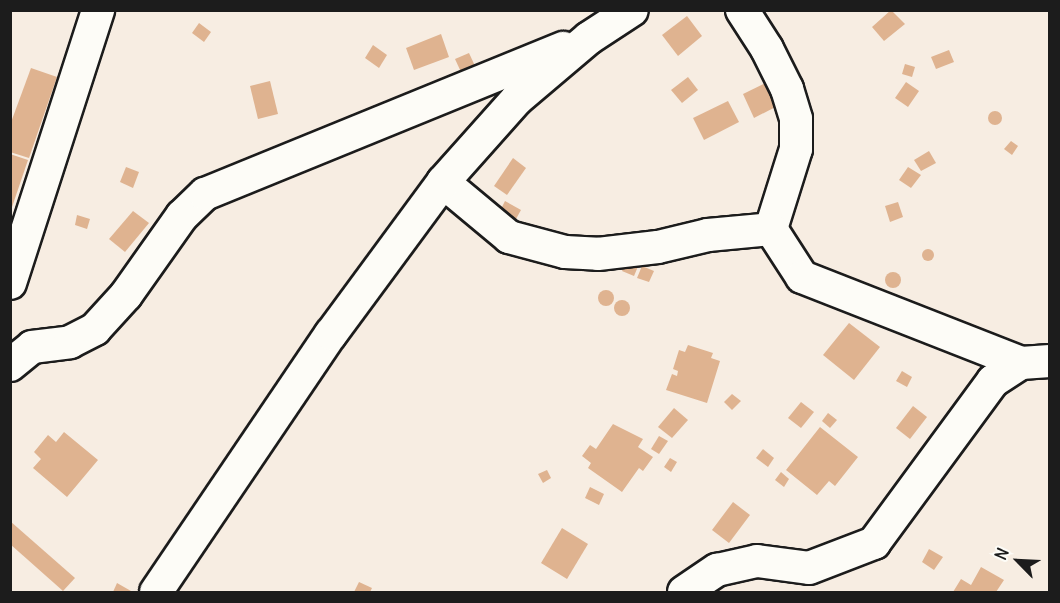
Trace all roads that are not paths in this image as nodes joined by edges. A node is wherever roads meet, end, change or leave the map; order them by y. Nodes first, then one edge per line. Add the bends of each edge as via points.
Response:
1 (98, 10) edge
2 (632, 10) edge
3 (742, 10) edge
4 (589, 38) junction
5 (443, 182) junction
6 (771, 229) junction
7 (10, 283) edge
8 (1035, 362) edge
9 (10, 365) edge
10 (156, 592) edge
11 (684, 592) edge

1 - 7 street
2 - 4 street
3 - 6 street via 787,89 796,119 796,149
4 - 5 street via 517,99
4 - 9 street via 205,194 182,216 126,296 95,329 70,342 32,347
5 - 6 street via 510,237 565,252 608,253 708,235
5 - 10 street via 331,334
6 - 8 street via 802,277
8 - 11 street via 993,381 874,543 808,568 757,561 717,570

